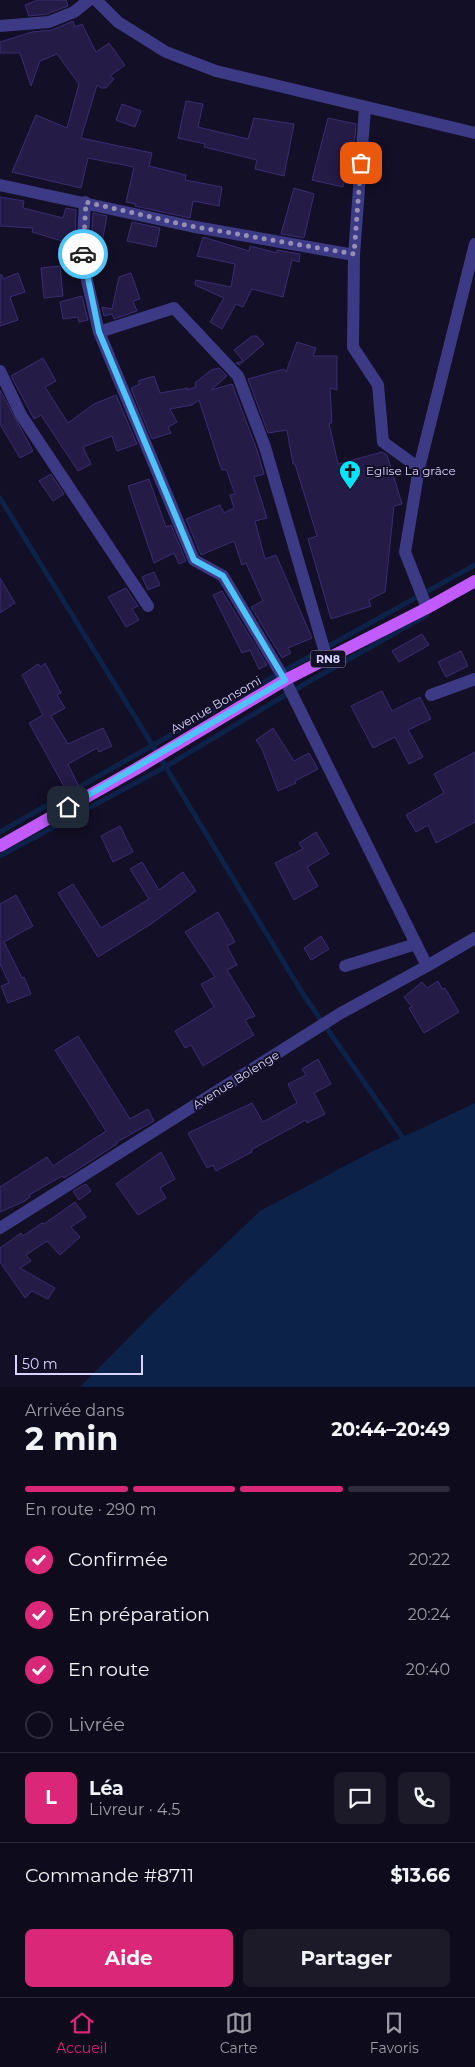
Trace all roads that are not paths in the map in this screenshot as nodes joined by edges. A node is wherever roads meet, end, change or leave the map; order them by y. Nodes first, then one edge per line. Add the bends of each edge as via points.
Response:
1 (89, 0) edge
2 (96, 0) edge
3 (0, 26) edge
4 (365, 108) junction
5 (475, 133) edge
6 (0, 185) edge
7 (86, 202) junction
8 (475, 244) edge
9 (354, 254) junction
10 (99, 332) junction
11 (0, 371) edge
12 (419, 468) junction
13 (475, 581) edge
14 (148, 606) dead end
15 (427, 608) junction
16 (327, 659) junction
17 (475, 679) edge
18 (285, 680) junction
19 (431, 695) dead end
20 (0, 846) edge
21 (475, 938) edge
22 (416, 944) junction
23 (345, 966) dead end
24 (427, 966) junction
25 (0, 1228) edge

1 - 3 street via 74,12 49,22
2 - 4 street via 118,22 166,52 216,71
4 - 5 street
4 - 9 street
6 - 7 street
7 - 9 street via 190,226
7 - 10 street via 82,259
8 - 12 street
9 - 12 street via 353,347 378,385 383,442
10 - 16 street via 174,308 238,376 265,448
10 - 18 street via 194,560 223,576
11 - 14 street via 21,414
12 - 15 street via 405,552
13 - 15 main road, Avenue Bonsomi / RN8
15 - 16 main road, Avenue Bonsomi / RN8
16 - 18 main road, Avenue Bonsomi / RN8
17 - 19 street
18 - 20 main road, Avenue Bonsomi / RN8
18 - 22 street
21 - 24 street, Avenue Bolenge
22 - 23 street
22 - 24 street
24 - 25 street, Avenue Bolenge via 341,1013

